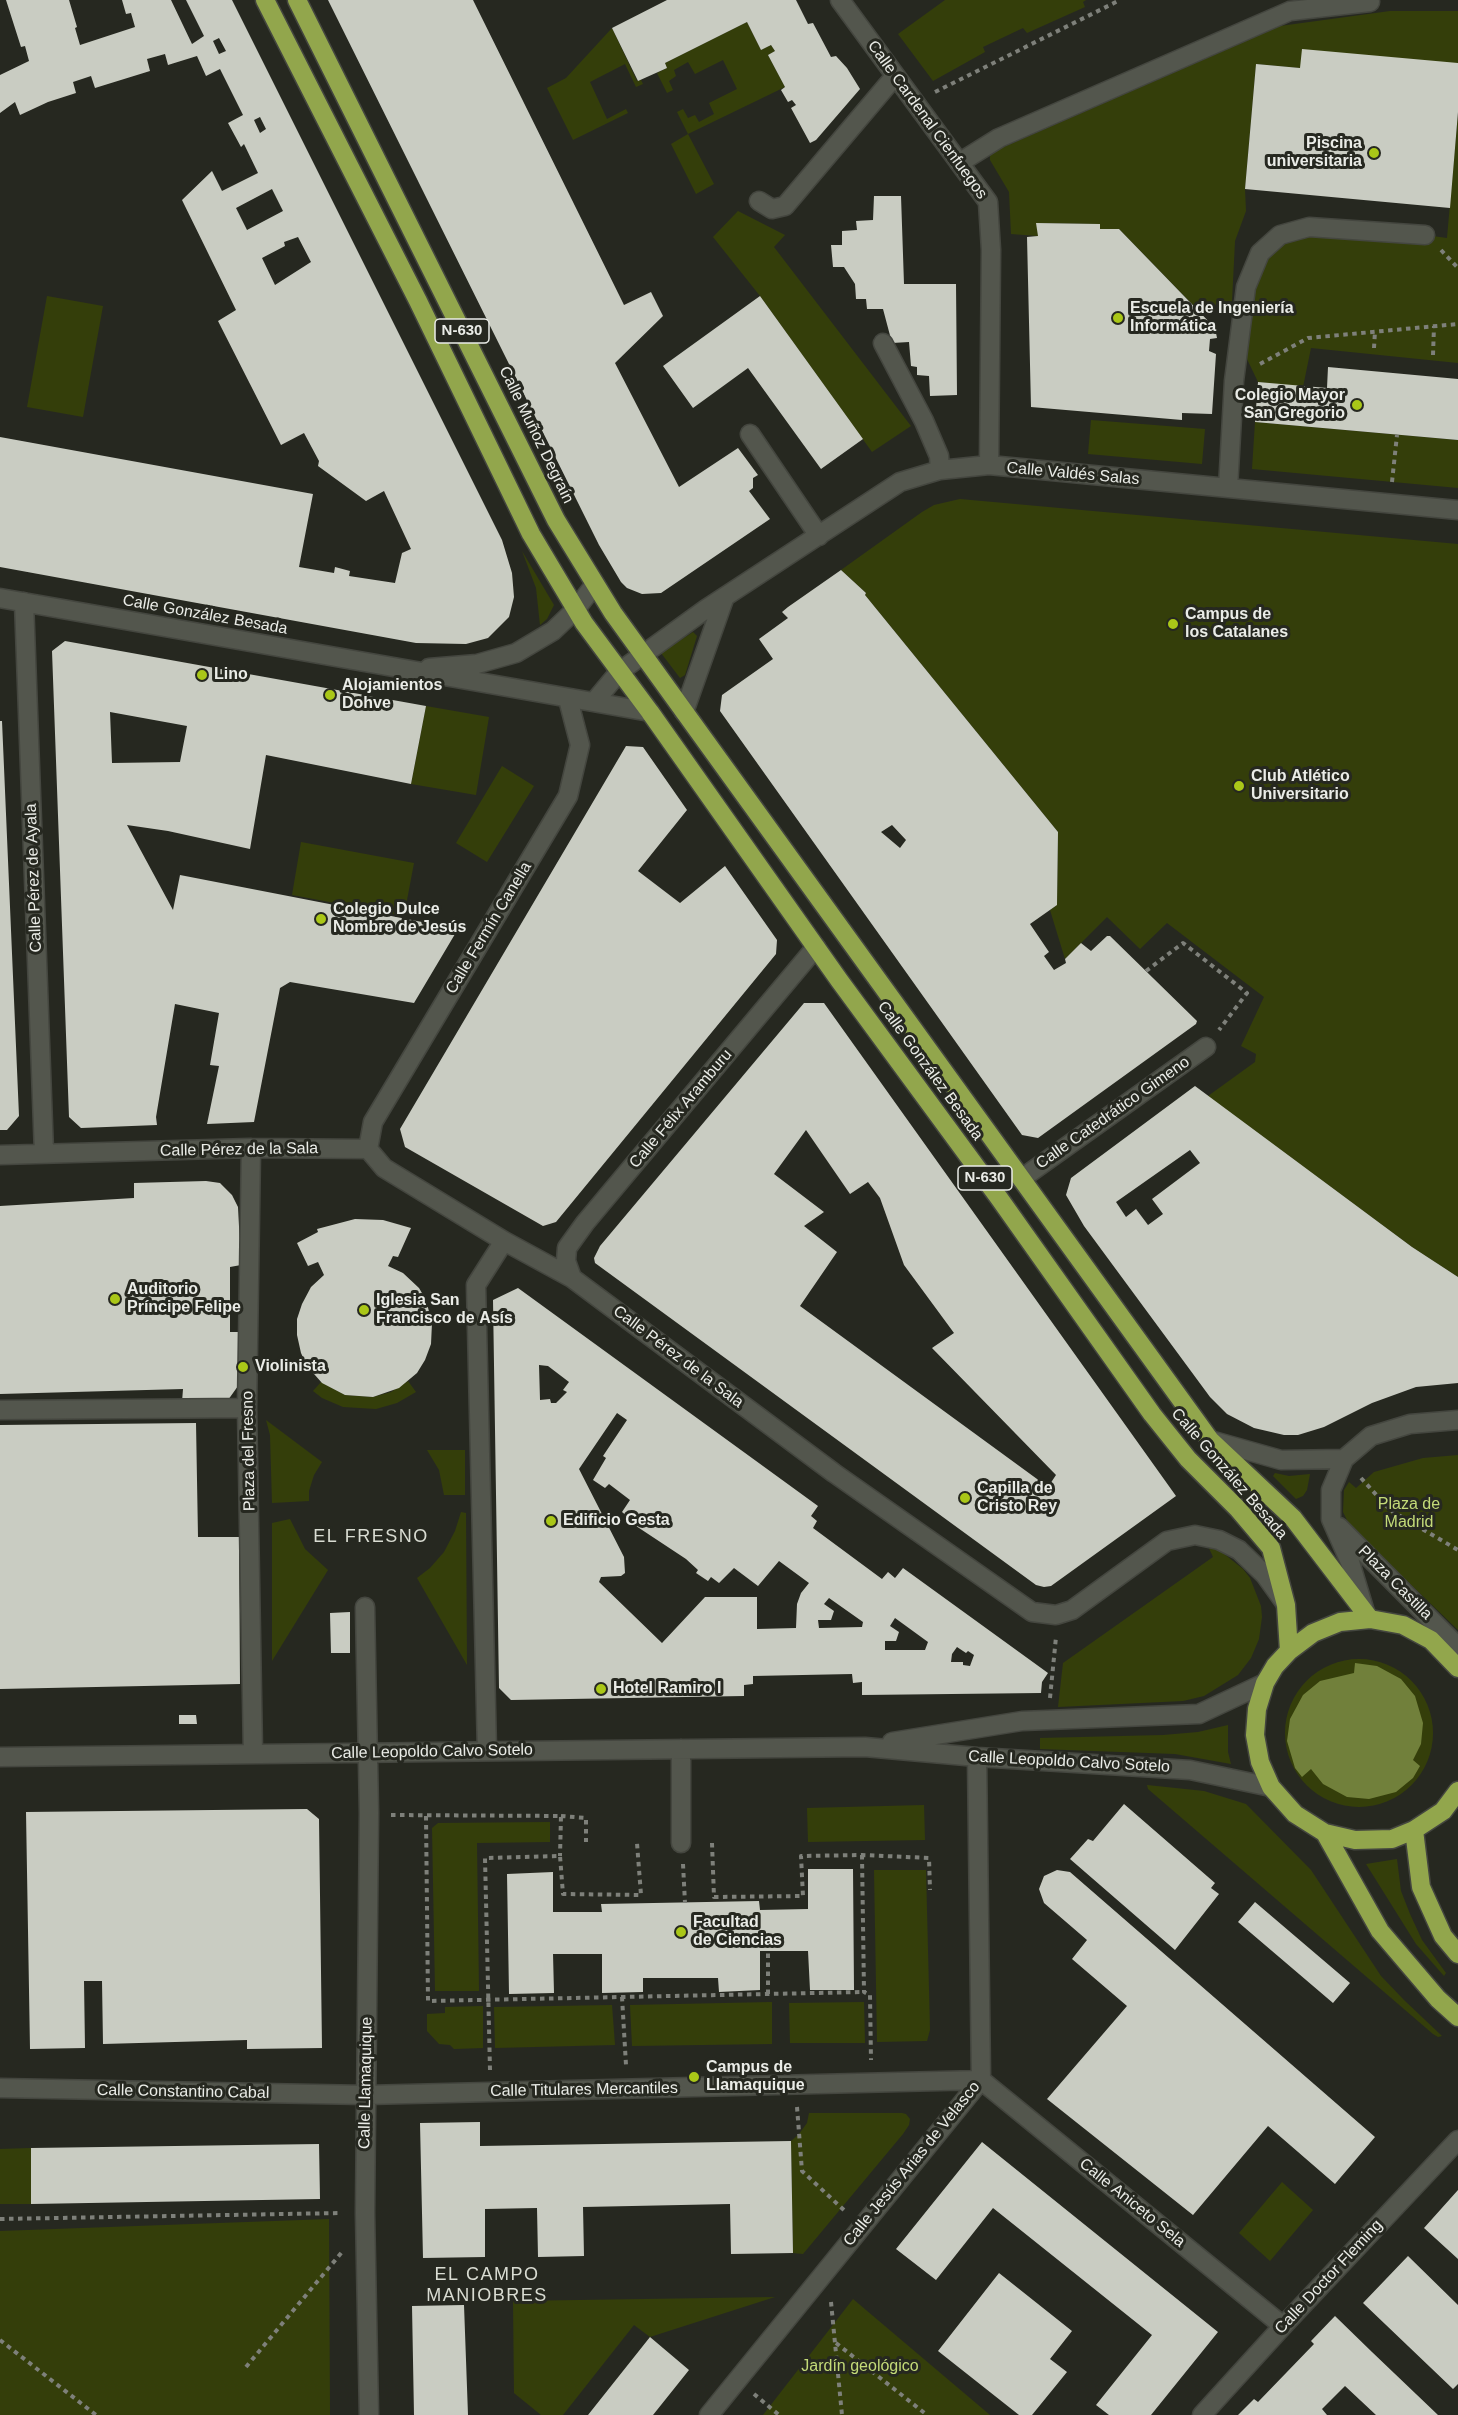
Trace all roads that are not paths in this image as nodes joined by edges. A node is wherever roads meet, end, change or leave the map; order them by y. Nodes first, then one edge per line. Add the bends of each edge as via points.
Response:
1 (265, 0) edge
2 (297, 0) edge
3 (840, 0) edge
4 (1370, 2) dead end
5 (895, 76) junction
6 (959, 163) junction
7 (759, 201) dead end
8 (1425, 235) dead end
9 (883, 343) dead end
10 (750, 434) dead end
11 (989, 465) junction
12 (940, 470) junction
13 (1228, 489) junction
14 (1458, 510) edge
15 (819, 536) junction
16 (595, 584) junction
17 (0, 598) edge
18 (724, 599) junction
19 (24, 602) junction
20 (576, 609) junction
21 (643, 653) junction
22 (403, 669) junction
23 (619, 672) junction
24 (568, 699) junction
25 (594, 702) junction
26 (651, 712) junction
27 (684, 712) junction
28 (816, 947) junction
29 (1206, 1047) road end
30 (251, 1148) junction
31 (368, 1149) junction
32 (44, 1154) junction
33 (0, 1155) edge
34 (1021, 1179) junction
35 (504, 1241) junction
36 (572, 1278) junction
37 (247, 1408) junction
38 (0, 1410) edge
39 (1458, 1420) edge
40 (1210, 1440) junction
41 (1344, 1459) junction
42 (1331, 1519) junction
43 (1286, 1605) junction
44 (365, 1607) dead end
45 (1368, 1615) junction
46 (1458, 1647) edge
47 (1289, 1650) junction
48 (1458, 1668) edge
49 (1265, 1683) junction
50 (865, 1747) junction
51 (681, 1749) junction
52 (488, 1751) junction
53 (366, 1752) junction
54 (253, 1754) junction
55 (0, 1757) edge
56 (977, 1757) junction
57 (1271, 1786) junction
58 (1458, 1791) edge
59 (1414, 1830) junction
60 (1325, 1833) junction
61 (681, 1843) road end
62 (1458, 1954) edge
63 (1458, 2017) edge
64 (981, 2080) junction
65 (0, 2088) edge
66 (366, 2095) junction
67 (1458, 2140) edge
68 (1283, 2326) junction
69 (369, 2415) edge
70 (709, 2415) edge
71 (1202, 2415) edge

1 - 20 highway, N-630 via 531,534
2 - 16 highway, Calle Muñoz Degraín / N-630 via 556,520
3 - 5 street, Calle Cardenal Cienfuegos
4 - 6 street via 1290,11 999,138
5 - 6 street, Calle Cardenal Cienfuegos
5 - 7 street via 785,206 772,209
6 - 11 street, Calle Cardenal Cienfuegos via 988,202 992,250
8 - 13 street via 1309,227 1280,235 1260,253 1246,286 1234,381
9 - 12 street via 924,422 939,456
10 - 15 street
11 - 12 street, Calle Valdés Salas
11 - 13 street, Calle Valdés Salas
12 - 15 street, Calle Valdés Salas via 900,482
13 - 14 street, Calle Valdés Salas
15 - 18 street, Calle Valdés Salas
16 - 20 street, Calle González Besada
16 - 21 highway, Calle Muñoz Degraín / N-630
17 - 19 street, Calle González Besada
18 - 21 street, Calle Valdés Salas
18 - 27 street
19 - 22 street, Calle González Besada
19 - 32 street, Calle Pérez de Ayala
20 - 22 street, Calle González Besada via 553,631 516,653 477,664
20 - 23 highway, N-630
21 - 23 street
21 - 27 highway, Calle Muñoz Degraín / N-630
22 - 24 street, Calle González Besada
23 - 25 street
23 - 26 highway, N-630
24 - 25 street, Calle González Besada
24 - 31 street, Calle Fermín Canella via 580,745 568,796 373,1122
25 - 26 street, Calle González Besada
26 - 28 highway, Calle González Besada / N-630
27 - 34 highway, Calle González Besada / N-630
28 - 36 street, Calle Félix Aramburu via 567,1248 566,1261
28 - 43 highway, Calle González Besada / N-630 via 1152,1414 1271,1548
29 - 34 street, Calle Catedrático Gimeno
30 - 31 street, Calle Pérez de la Sala
30 - 32 street, Calle Pérez de la Sala
30 - 37 street, Plaza del Fresno
31 - 35 street, Calle Pérez de la Sala via 384,1168
32 - 33 street, Calle Pérez de la Sala
34 - 40 highway, Calle González Besada / N-630
35 - 36 street, Calle Pérez de la Sala
35 - 52 street via 476,1285
36 - 43 street, Calle Pérez de la Sala via 834,1473 1032,1612 1056,1615 1072,1610 1167,1541 1195,1535 1219,1540 1239,1550 1265,1575
37 - 38 street
37 - 54 street, Plaza del Fresno
39 - 41 street via 1410,1424 1371,1436
40 - 41 street via 1281,1460
40 - 45 highway, Calle González Besada / N-630 via 1293,1518
41 - 42 street via 1331,1490
42 - 45 street
42 - 46 street, Plaza Castilla
43 - 47 highway, Calle González Besada / N-630
44 - 53 street, Calle Llamaquique
45 - 47 highway via 1313,1633
45 - 48 highway via 1403,1625 1431,1640
47 - 49 highway
49 - 50 street, Calle Leopoldo Calvo Sotelo via 1199,1714 1022,1721
49 - 57 highway via 1257,1709 1255,1736 1260,1762
50 - 51 street, Calle Leopoldo Calvo Sotelo
50 - 56 street, Calle Leopoldo Calvo Sotelo
51 - 52 street, Calle Leopoldo Calvo Sotelo
51 - 61 street
52 - 53 street, Calle Leopoldo Calvo Sotelo
53 - 54 street, Calle Leopoldo Calvo Sotelo
53 - 66 street, Calle Llamaquique
54 - 55 street, Calle Leopoldo Calvo Sotelo
56 - 57 street, Calle Leopoldo Calvo Sotelo via 1190,1770
56 - 64 street, Calle Jesús Arias de Velasco
57 - 60 highway via 1294,1814
58 - 59 highway via 1443,1811
59 - 60 highway via 1392,1839 1364,1840
59 - 62 highway via 1421,1887 1443,1936
60 - 63 highway via 1380,1931
64 - 66 street, Calle Titulares Mercantiles
64 - 68 street, Calle Aniceto Sela
64 - 70 street, Calle Jesús Arias de Velasco
65 - 66 street, Calle Constantino Cabal
66 - 69 street, Calle Llamaquique
67 - 68 street, Calle Doctor Fleming
68 - 71 street, Calle Doctor Fleming

